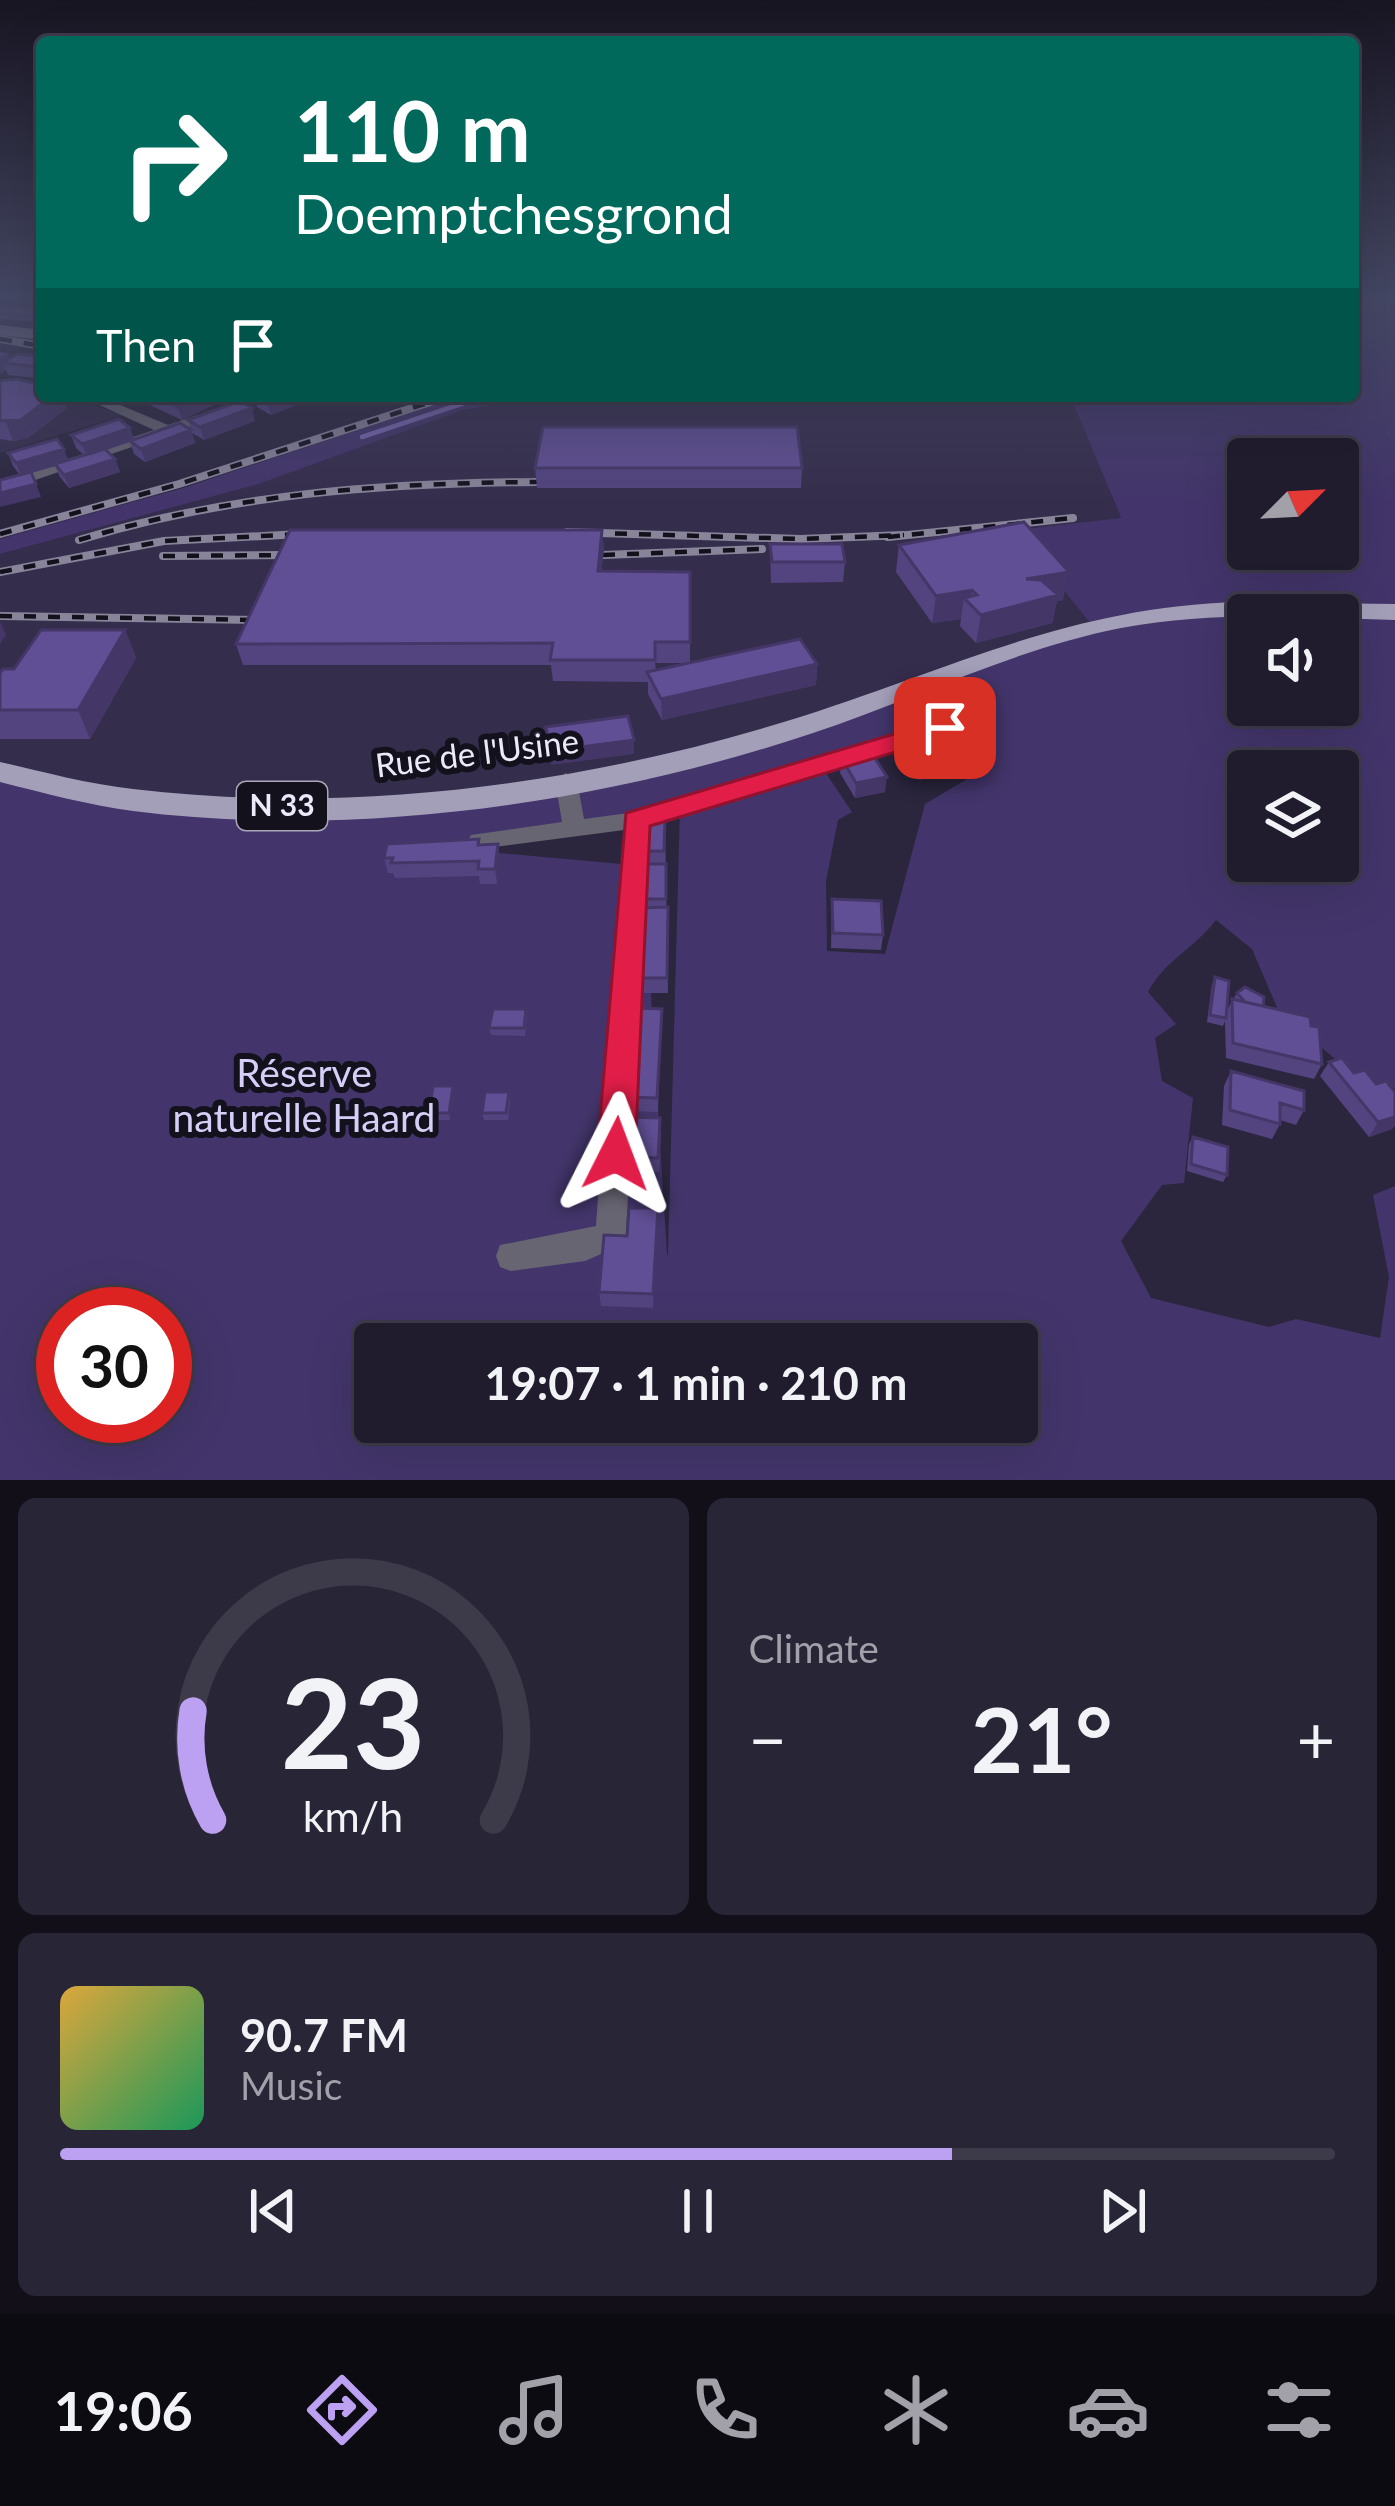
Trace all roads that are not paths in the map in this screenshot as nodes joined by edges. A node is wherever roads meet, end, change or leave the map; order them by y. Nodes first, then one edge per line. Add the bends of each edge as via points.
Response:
1 (101, 402) edge
2 (251, 402) edge
3 (172, 432) junction
4 (0, 487) edge
5 (1395, 612) edge
6 (945, 728) dead end
7 (0, 772) edge
8 (566, 781) junction
9 (636, 820) junction
10 (574, 828) junction
11 (479, 841) edge
12 (511, 1256) dead end

1 - 3 street
2 - 3 street
3 - 4 street
5 - 8 main road, Rue de l'Usine / N 33 via 1147,617 1024,645 712,753
6 - 9 street
7 - 8 main road, Rue de l'Usine / N 33 via 195,806 338,806
8 - 10 street
9 - 10 street
9 - 12 street via 611,1235
10 - 11 street

